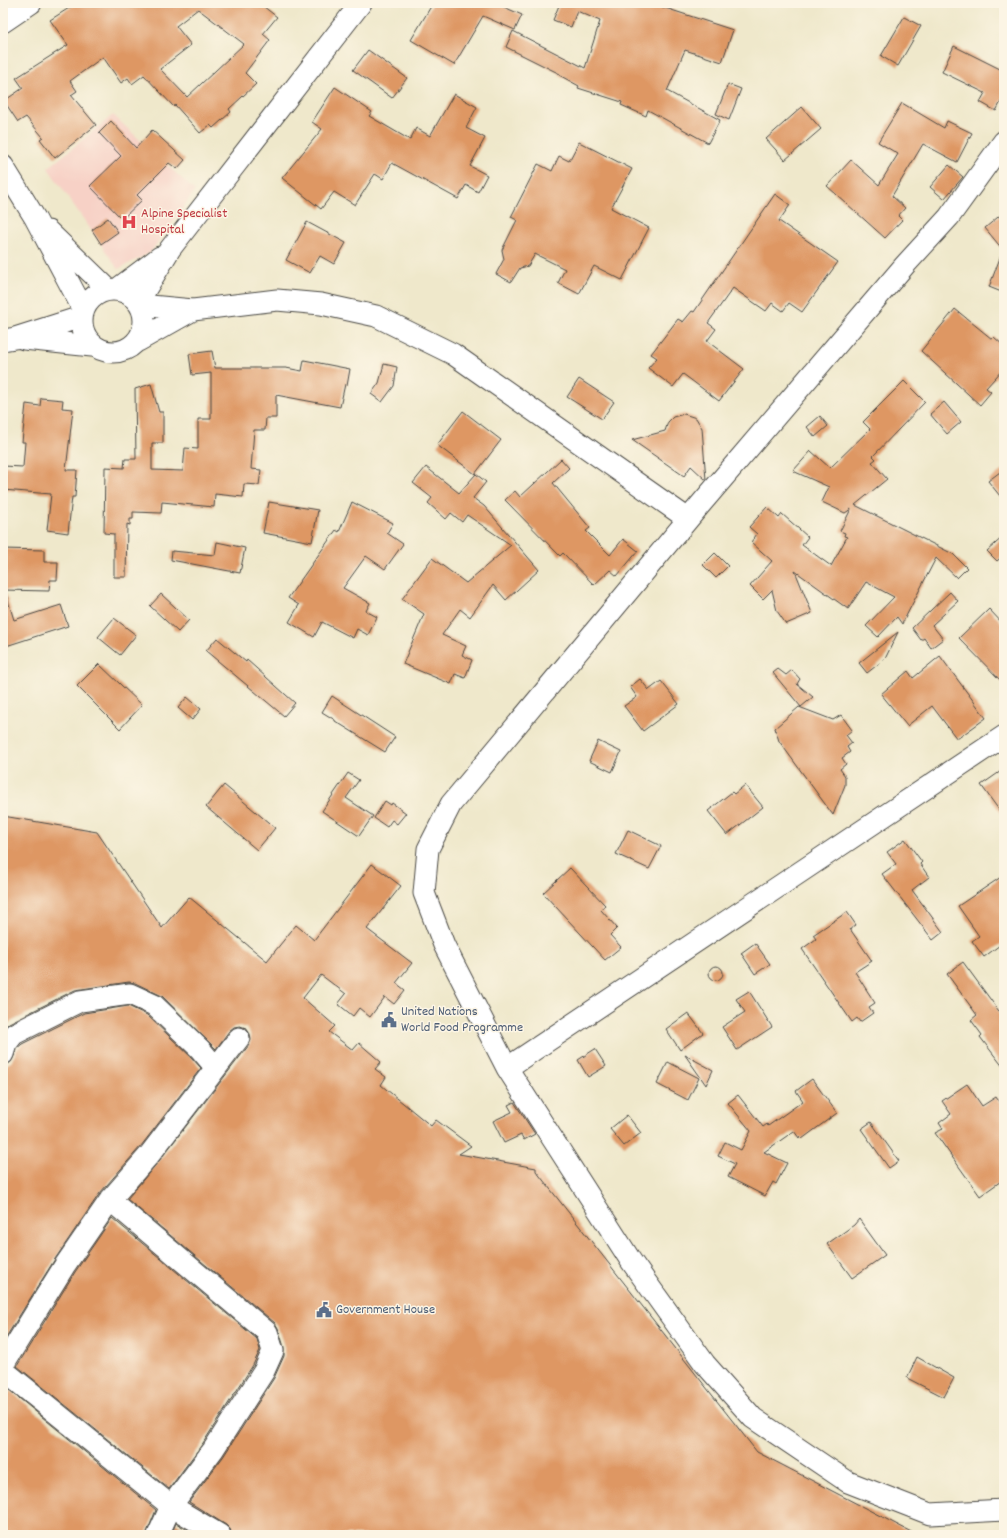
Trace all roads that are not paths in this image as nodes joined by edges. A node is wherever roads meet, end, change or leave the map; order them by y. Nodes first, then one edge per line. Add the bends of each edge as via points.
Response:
1 (31, 3) edge
2 (360, 3) edge
3 (3, 22) edge
4 (1004, 141) edge
5 (3, 166) edge
6 (35, 218) junction
7 (170, 249) junction
8 (112, 290) junction
9 (139, 304) junction
10 (193, 310) junction
11 (82, 313) junction
12 (9, 339) edge
13 (138, 341) junction
14 (92, 346) junction
15 (688, 519) junction
16 (1004, 736) edge
17 (240, 1038) dead end
18 (3, 1054) edge
19 (216, 1068) junction
20 (507, 1068) junction
21 (110, 1200) junction
22 (3, 1365) edge
23 (3, 1370) edge
24 (171, 1506) junction
25 (1004, 1510) edge
26 (158, 1535) edge
27 (220, 1535) edge

1 - 3 street
2 - 7 street
4 - 15 street via 948,217
5 - 6 street
6 - 8 street
6 - 11 street
7 - 8 street
7 - 9 street
8 - 9 street via 132,296
8 - 11 street via 93,296
9 - 10 street
9 - 13 street via 144,317 143,330
10 - 13 street
10 - 15 street via 277,300 321,304 376,316 453,354
11 - 12 street
11 - 14 street via 83,333
12 - 14 street
13 - 14 street via 124,351 108,353
15 - 20 street via 451,804 428,849 424,893 444,945
16 - 20 street
17 - 19 street
18 - 19 street via 6,1044 14,1034 80,1001 130,994 154,1005
19 - 21 street via 150,1154
20 - 25 street via 631,1261 705,1364 753,1418 848,1482 930,1514
21 - 22 street via 65,1265
21 - 24 street via 267,1332 273,1351 264,1371
23 - 24 street
24 - 26 street
24 - 27 street

